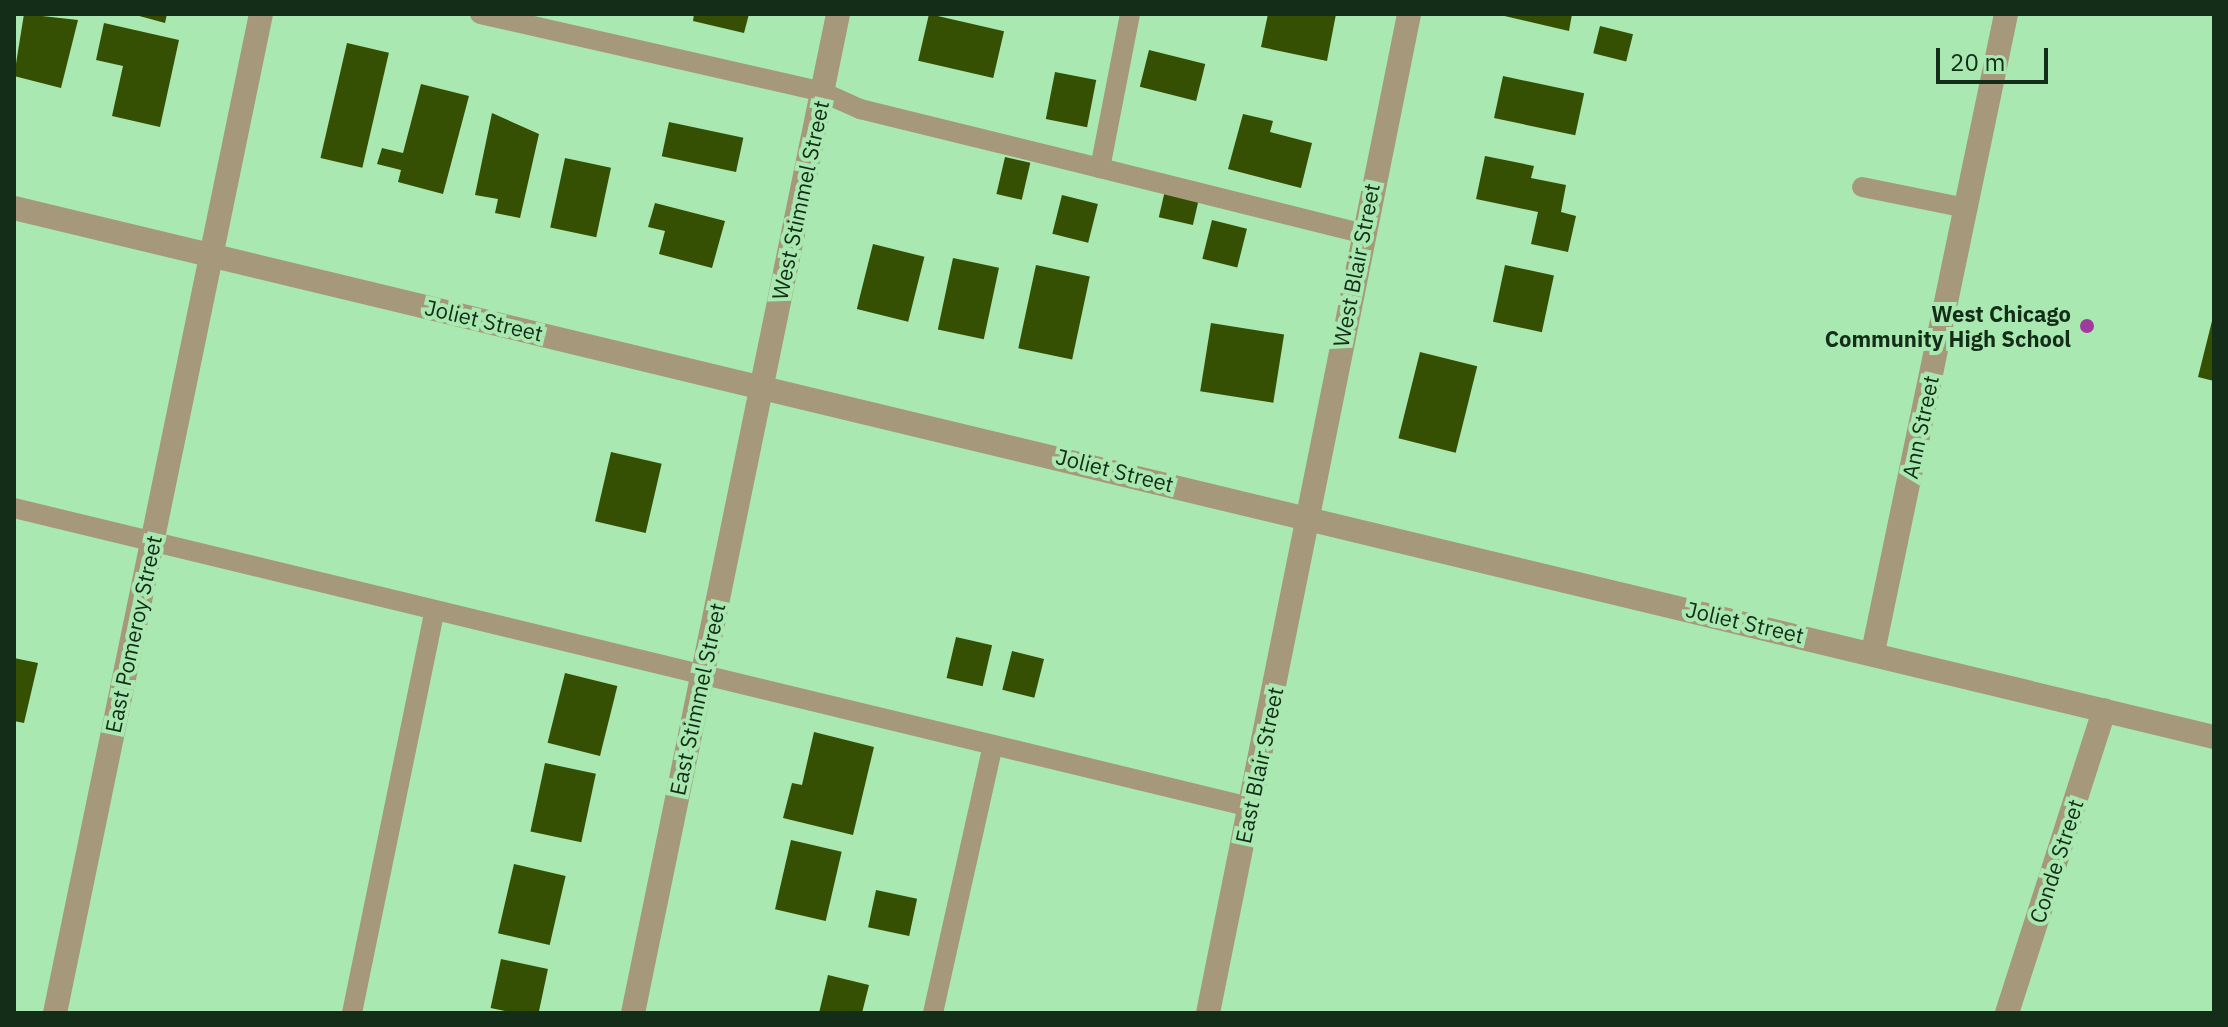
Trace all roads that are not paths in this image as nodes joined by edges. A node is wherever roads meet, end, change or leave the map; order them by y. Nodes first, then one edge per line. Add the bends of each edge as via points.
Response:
1 (261, 14) edge
2 (480, 14) edge
3 (838, 14) edge
4 (1130, 14) edge
5 (1409, 14) edge
6 (2006, 14) edge
7 (560, 23) edge
8 (822, 92) junction
9 (1100, 168) junction
10 (1862, 187) dead end
11 (14, 208) edge
12 (1966, 208) junction
13 (1360, 233) junction
14 (211, 255) junction
15 (762, 385) junction
16 (14, 508) edge
17 (1310, 518) junction
18 (153, 538) junction
19 (434, 615) junction
20 (1873, 652) junction
21 (703, 674) junction
22 (2104, 710) junction
23 (2214, 737) edge
24 (992, 749) junction
25 (1250, 807) junction
26 (55, 1013) edge
27 (352, 1013) edge
28 (633, 1013) edge
29 (933, 1013) edge
30 (1208, 1013) edge
31 (2007, 1013) edge

1 - 14 street, East Pomeroy Street
2 - 7 lane
3 - 8 street, West Stimmel Street
4 - 9 lane
5 - 13 street, West Blair Street
6 - 12 street, Ann Street
7 - 8 lane
8 - 9 lane via 860,109
8 - 15 street, West Stimmel Street
9 - 13 lane
10 - 12 lane
11 - 14 street, Joliet Street
12 - 20 street, Ann Street
13 - 17 street, West Blair Street
14 - 15 street, Joliet Street
14 - 18 street, East Pomeroy Street
15 - 17 street, Joliet Street
15 - 21 street, East Stimmel Street
16 - 18 lane
17 - 20 street, Joliet Street
17 - 25 street, East Blair Street
18 - 19 lane
18 - 26 street, East Pomeroy Street
19 - 21 lane
19 - 27 lane
20 - 22 street, Joliet Street
21 - 24 lane
21 - 28 street, East Stimmel Street
22 - 23 street, Joliet Street
22 - 31 street, Conde Street
24 - 25 lane
24 - 29 lane
25 - 30 street, East Blair Street

